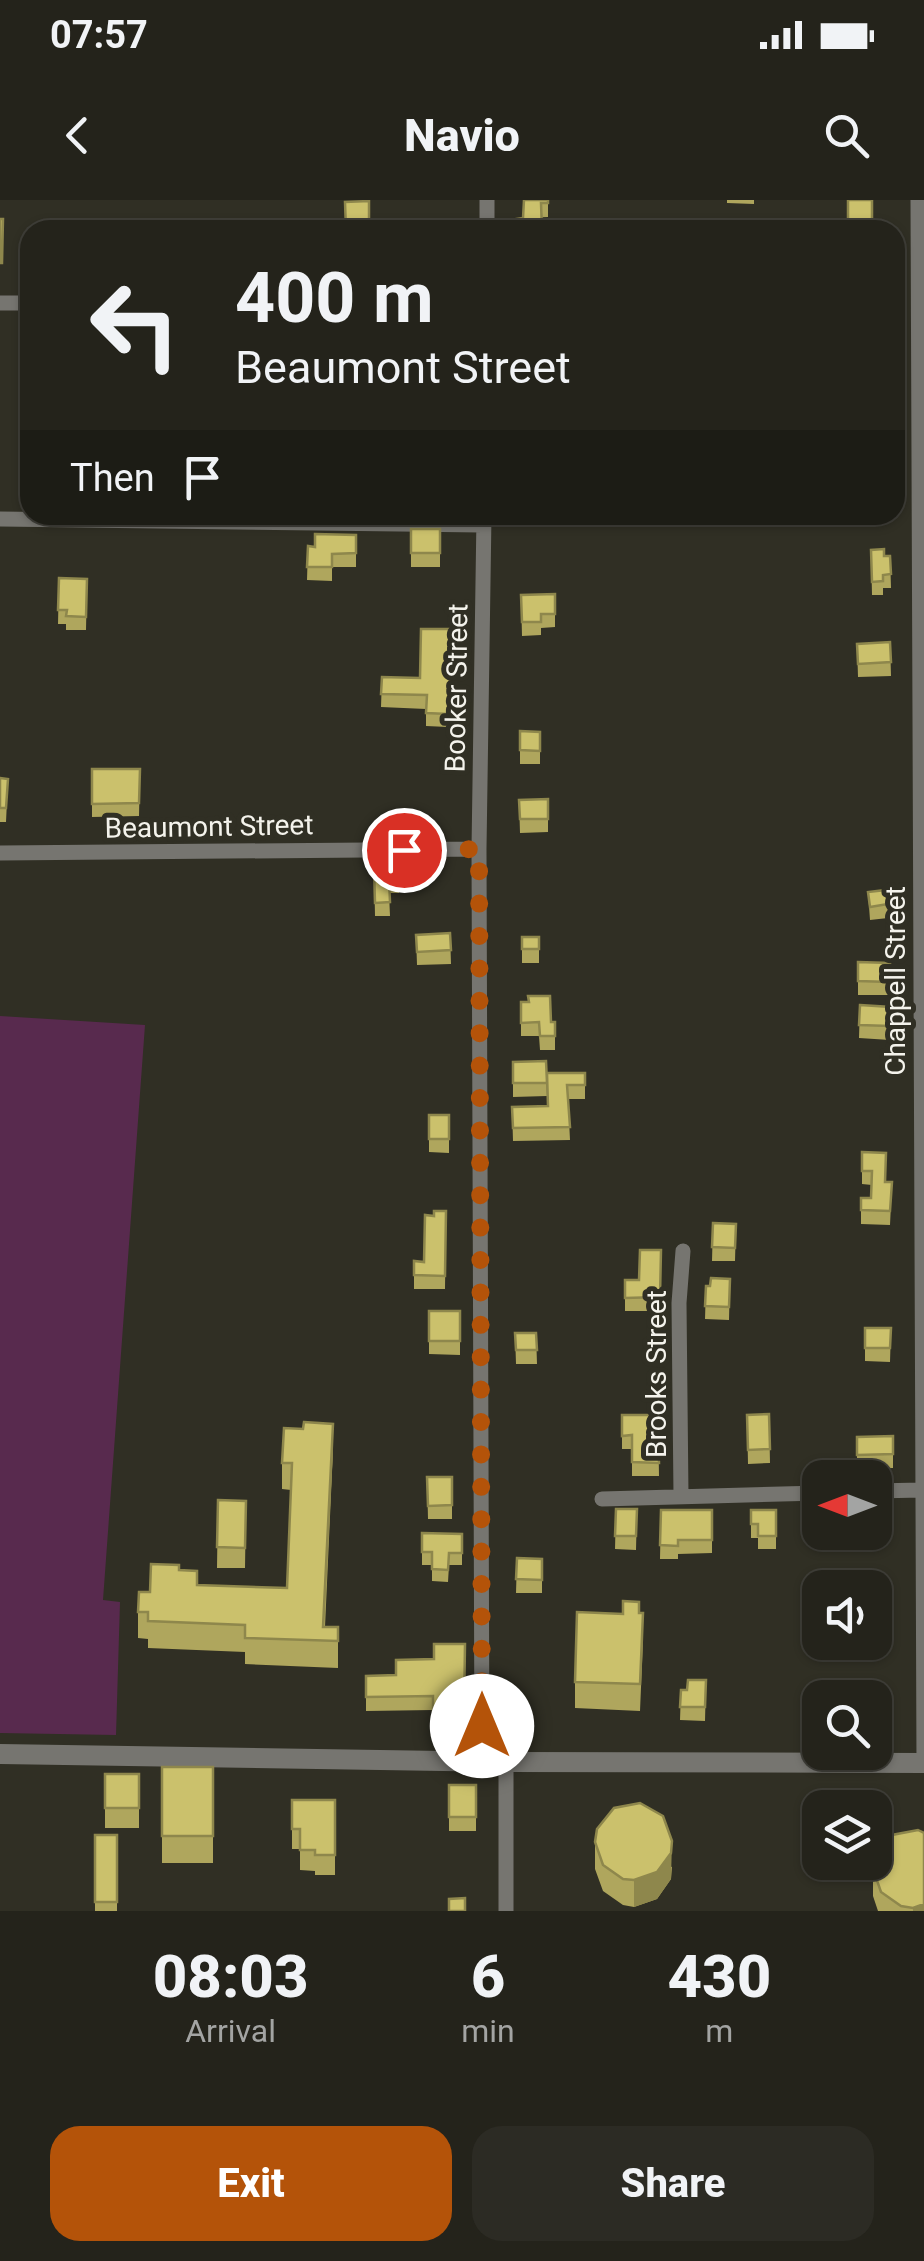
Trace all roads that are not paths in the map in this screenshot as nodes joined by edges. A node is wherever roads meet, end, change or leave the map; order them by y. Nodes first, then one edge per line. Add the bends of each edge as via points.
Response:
1 (918, 200) edge
2 (921, 346) edge
3 (484, 525) edge
4 (922, 694) edge
5 (479, 849) junction
6 (0, 853) edge
7 (922, 874) edge
8 (683, 1251) dead end
9 (921, 1490) junction
10 (892, 1491) edge
11 (802, 1493) edge
12 (681, 1496) junction
13 (602, 1499) dead end
14 (0, 1754) edge
15 (482, 1762) junction
16 (506, 1762) junction
17 (924, 1763) edge
18 (506, 1911) edge

1 - 2 street, Chappell Street
2 - 4 street, Chappell Street
3 - 5 street, Booker Street
4 - 7 street, Chappell Street
5 - 6 street, Beaumont Street
5 - 15 street, Booker Street
7 - 9 street, Chappell Street
8 - 12 street, Brooks Street
9 - 10 street
9 - 17 street, Chappell Street
11 - 12 street
12 - 13 street
14 - 15 street
15 - 16 street
16 - 17 street
16 - 18 street

